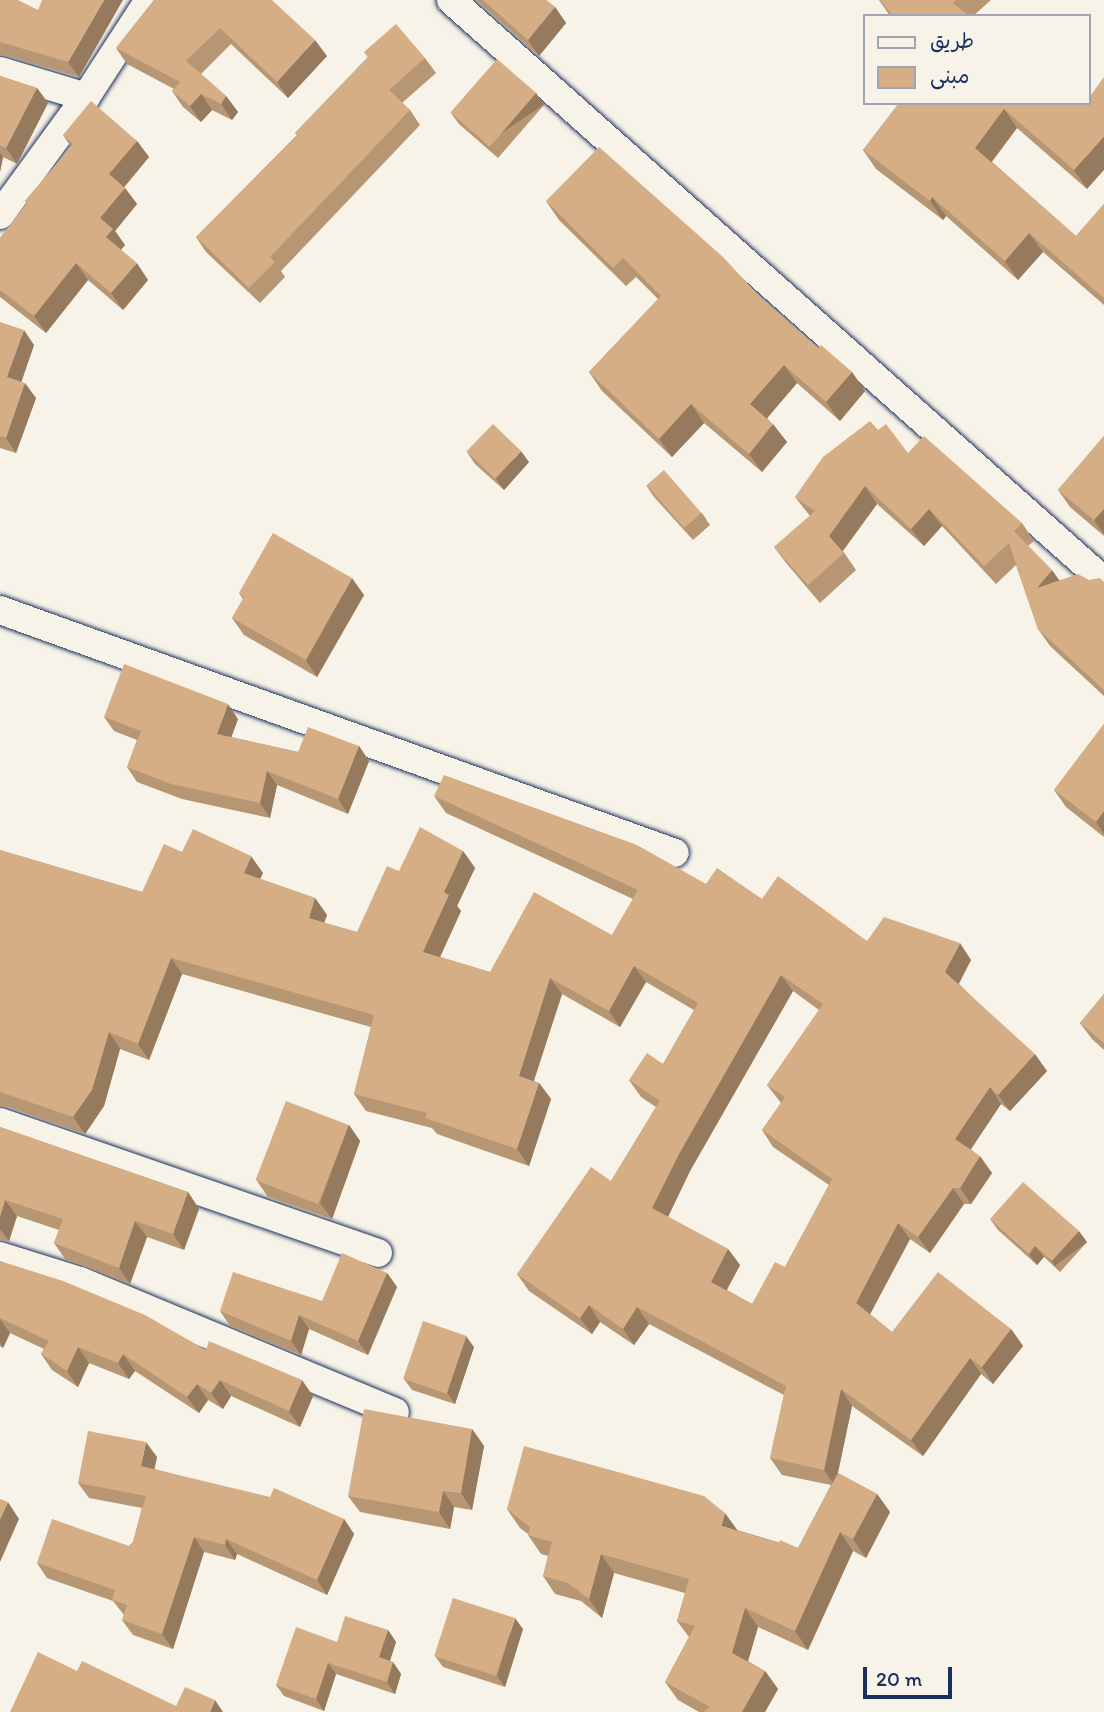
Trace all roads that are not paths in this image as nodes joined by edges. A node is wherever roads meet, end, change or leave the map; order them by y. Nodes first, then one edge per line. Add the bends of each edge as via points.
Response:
1 (149, 0) edge
2 (451, 0) edge
3 (0, 71) edge
4 (86, 97) junction
5 (0, 215) edge
6 (1104, 581) edge
7 (0, 610) edge
8 (675, 853) dead end
9 (0, 1122) edge
10 (378, 1252) dead end
11 (0, 1256) edge
12 (396, 1412) edge

1 - 4 street
2 - 6 street
3 - 4 street
4 - 5 street
7 - 8 street
9 - 10 street
11 - 12 street via 80,1281

